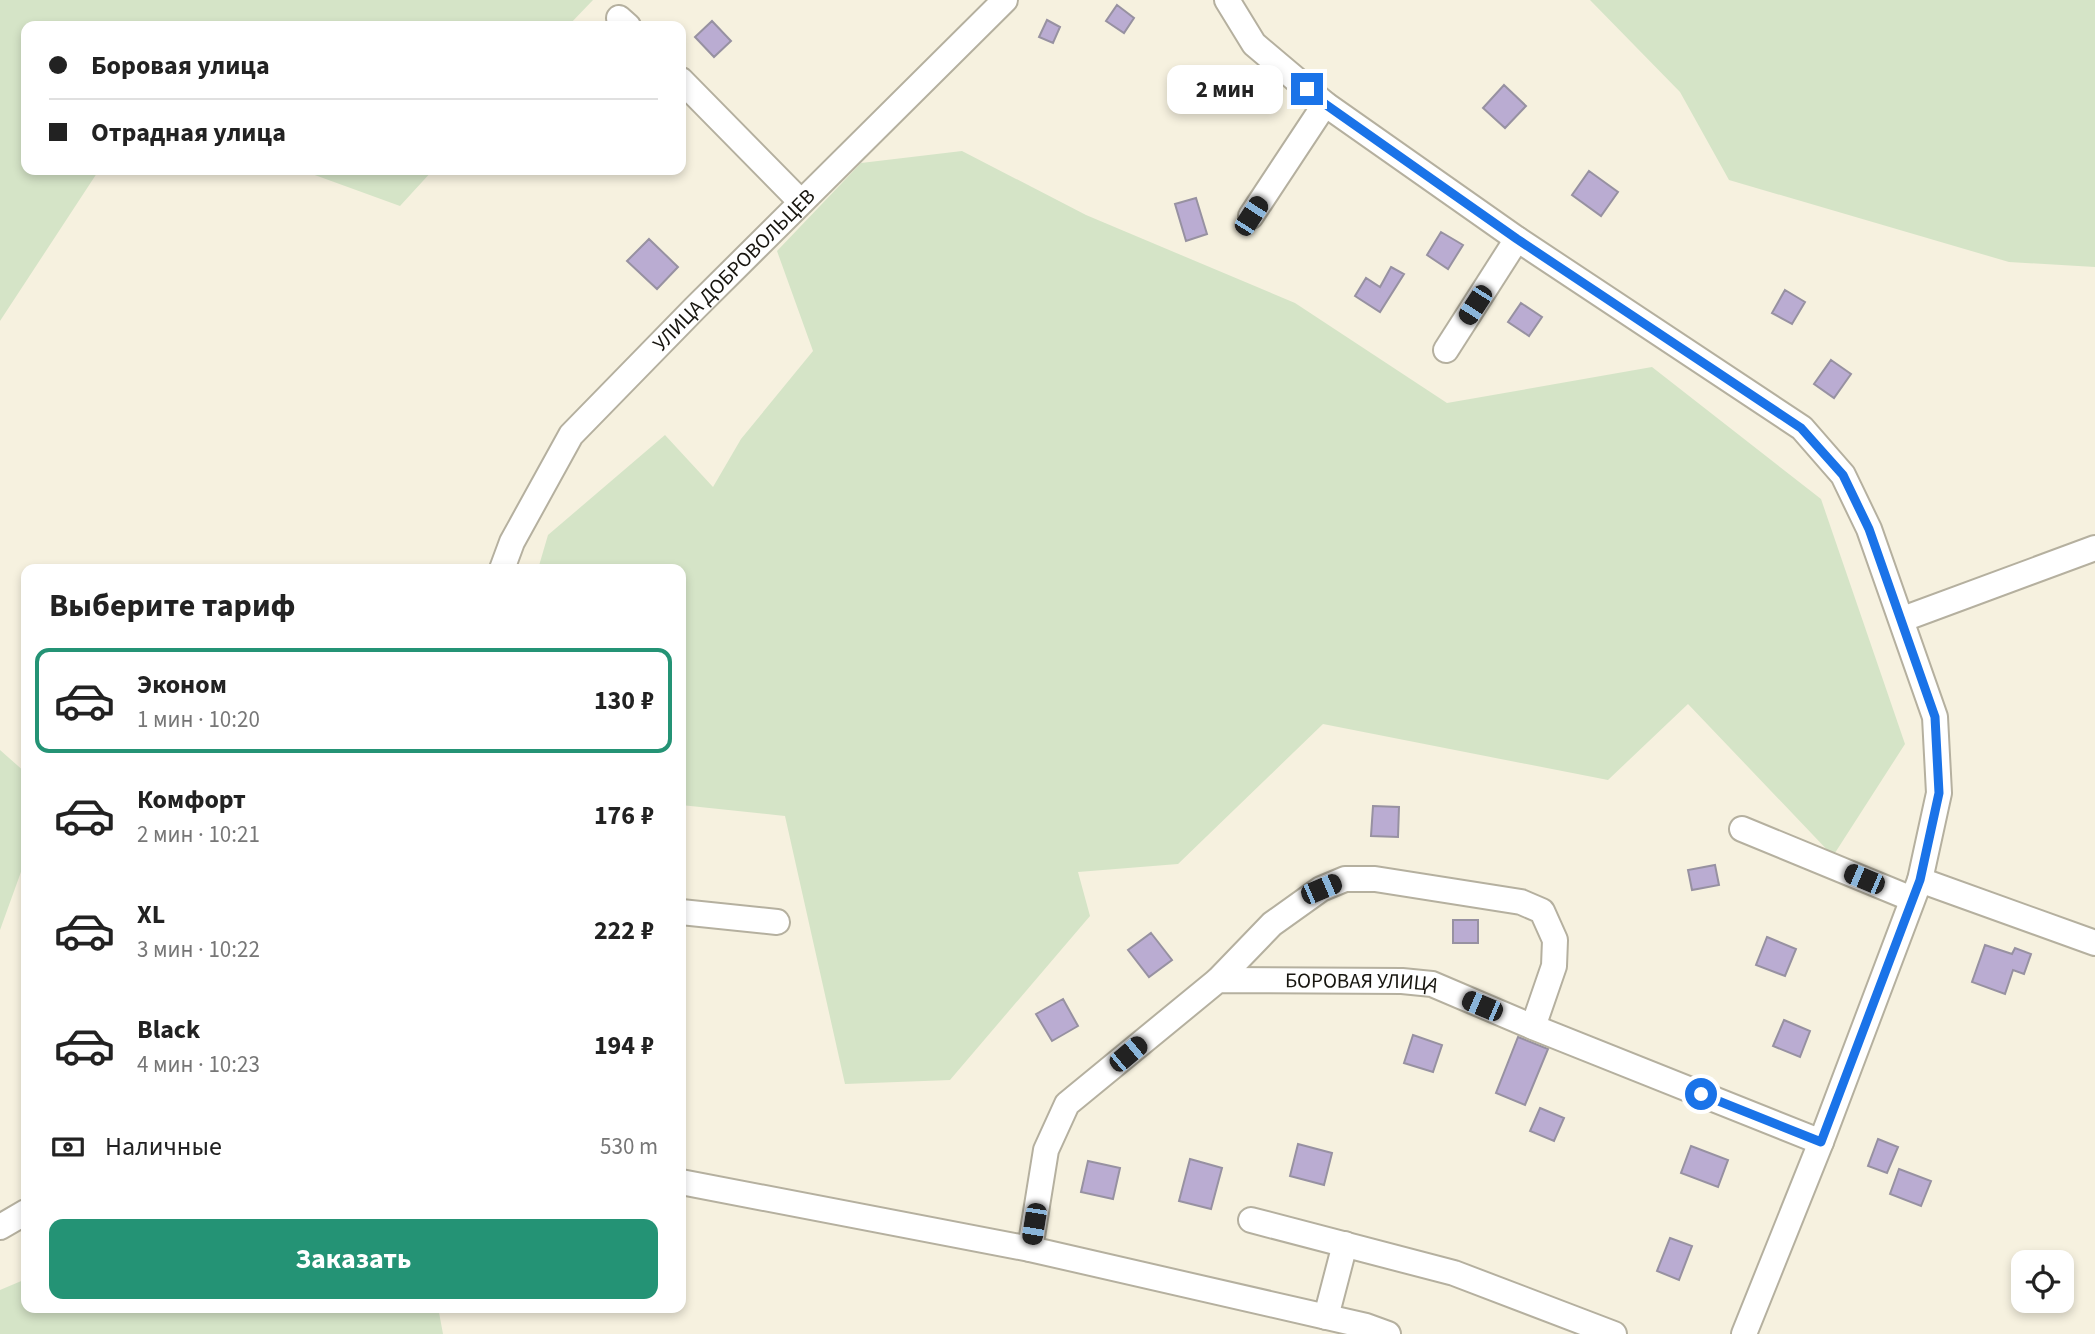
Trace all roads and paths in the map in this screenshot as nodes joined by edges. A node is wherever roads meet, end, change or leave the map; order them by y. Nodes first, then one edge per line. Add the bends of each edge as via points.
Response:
1 (1005, 0) edge
2 (1227, 0) edge
3 (686, 85) edge
4 (1325, 104) junction
5 (801, 202) junction
6 (1251, 216) dead end
7 (1517, 239) junction
8 (1446, 350) dead end
9 (2095, 548) edge
10 (504, 564) edge
11 (1903, 619) junction
12 (1742, 829) dead end
13 (1916, 890) junction
14 (686, 913) edge
15 (777, 922) dead end
16 (2095, 943) edge
17 (1218, 979) junction
18 (1533, 1027) junction
19 (1821, 1142) junction
20 (686, 1183) edge
21 (21, 1215) edge
22 (1251, 1220) dead end
23 (0, 1227) edge
24 (1345, 1244) junction
25 (1030, 1249) junction
26 (1326, 1317) junction
27 (1388, 1334) edge
28 (1614, 1334) edge
29 (1744, 1334) edge

1 - 5 street, УЛИЦА ДОБРОВОЛЬЦЕВ
2 - 4 street via 1254,44
3 - 5 street
4 - 6 street
4 - 7 street
5 - 10 street, УЛИЦА ДОБРОВОЛЬЦЕВ via 571,435
7 - 8 street
7 - 11 street via 1801,428 1843,475
9 - 11 street
11 - 13 street via 1935,717 1939,793
12 - 13 street
13 - 16 street
13 - 19 street
14 - 15 street
17 - 18 street, БОРОВАЯ УЛИЦА via 1432,984
17 - 18 street via 1272,924 1321,889 1345,879 1388,881 1521,902 1542,911 1555,940 1554,966
17 - 25 street via 1067,1104 1046,1150
18 - 19 street, БОРОВАЯ УЛИЦА
19 - 29 street
20 - 25 street
21 - 23 street
22 - 24 street
24 - 26 street
24 - 28 street via 1454,1273
25 - 26 street
26 - 27 street

